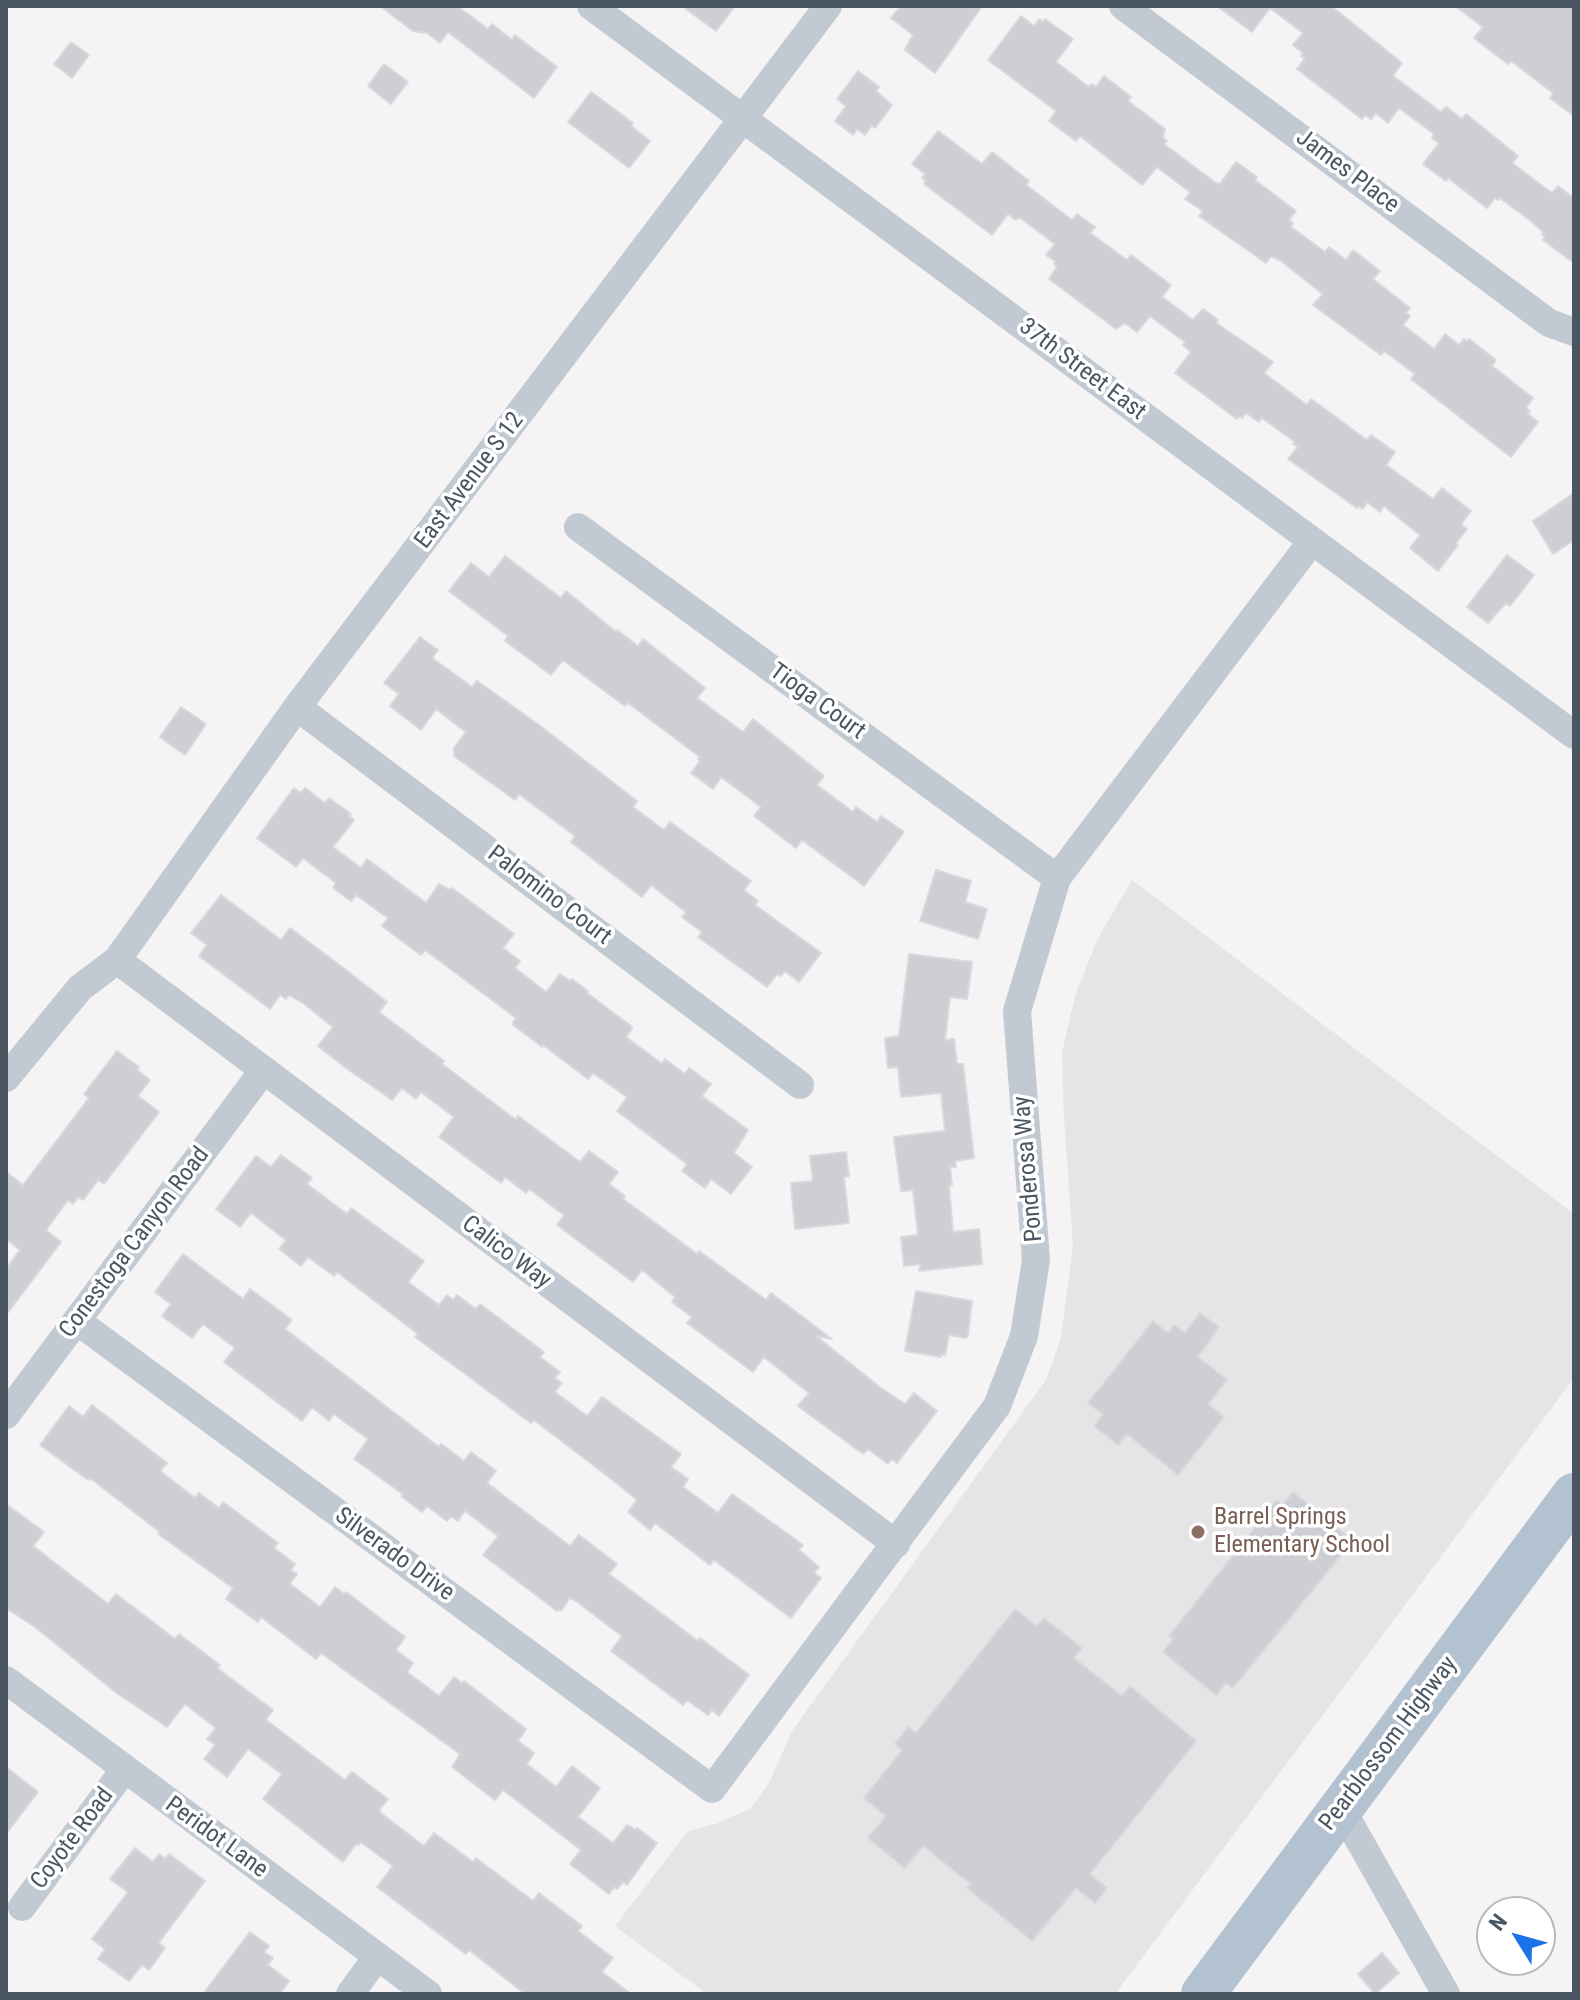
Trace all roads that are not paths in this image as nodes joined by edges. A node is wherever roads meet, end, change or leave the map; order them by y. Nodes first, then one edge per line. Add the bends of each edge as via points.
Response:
1 (591, 6) edge
2 (828, 6) edge
3 (1123, 6) edge
4 (744, 120) junction
5 (1574, 332) edge
6 (578, 527) dead end
7 (1312, 541) junction
8 (297, 707) junction
9 (1574, 735) edge
10 (1057, 878) junction
11 (117, 960) junction
12 (263, 1071) junction
13 (6, 1078) edge
14 (800, 1085) dead end
15 (77, 1321) junction
16 (6, 1415) edge
17 (1574, 1495) edge
18 (896, 1544) junction
19 (6, 1680) edge
20 (124, 1770) junction
21 (712, 1789) joint
22 (1341, 1808) junction
23 (22, 1907) dead end
24 (377, 1957) junction
25 (350, 1994) edge
26 (428, 1994) edge
27 (1203, 1994) edge
28 (1446, 1994) edge

1 - 4 street, 37th Street East
2 - 4 street, East Avenue S 12
3 - 5 street, James Place via 1549,323
4 - 7 street, 37th Street East
4 - 8 street, East Avenue S 12
6 - 10 street, Tioga Court
7 - 9 street, 37th Street East
7 - 10 street, Ponderosa Way
8 - 11 street, East Avenue S 12
8 - 14 street, Palomino Court
10 - 18 street, Ponderosa Way via 1017,1011 1036,1260 1024,1336 997,1406
11 - 12 street, Calico Way
11 - 13 street, East Avenue S 12 via 80,988
12 - 15 street, Conestoga Canyon Road
12 - 18 street, Calico Way
15 - 16 street, Conestoga Canyon Road
15 - 21 street, Silverado Drive
17 - 22 main road, Pearblossom Highway
18 - 21 street, Ponderosa Way
19 - 20 street, Peridot Lane
20 - 23 street, Coyote Road
20 - 24 street, Peridot Lane
22 - 27 main road, Pearblossom Highway
22 - 28 street
24 - 25 street
24 - 26 street, Peridot Lane

